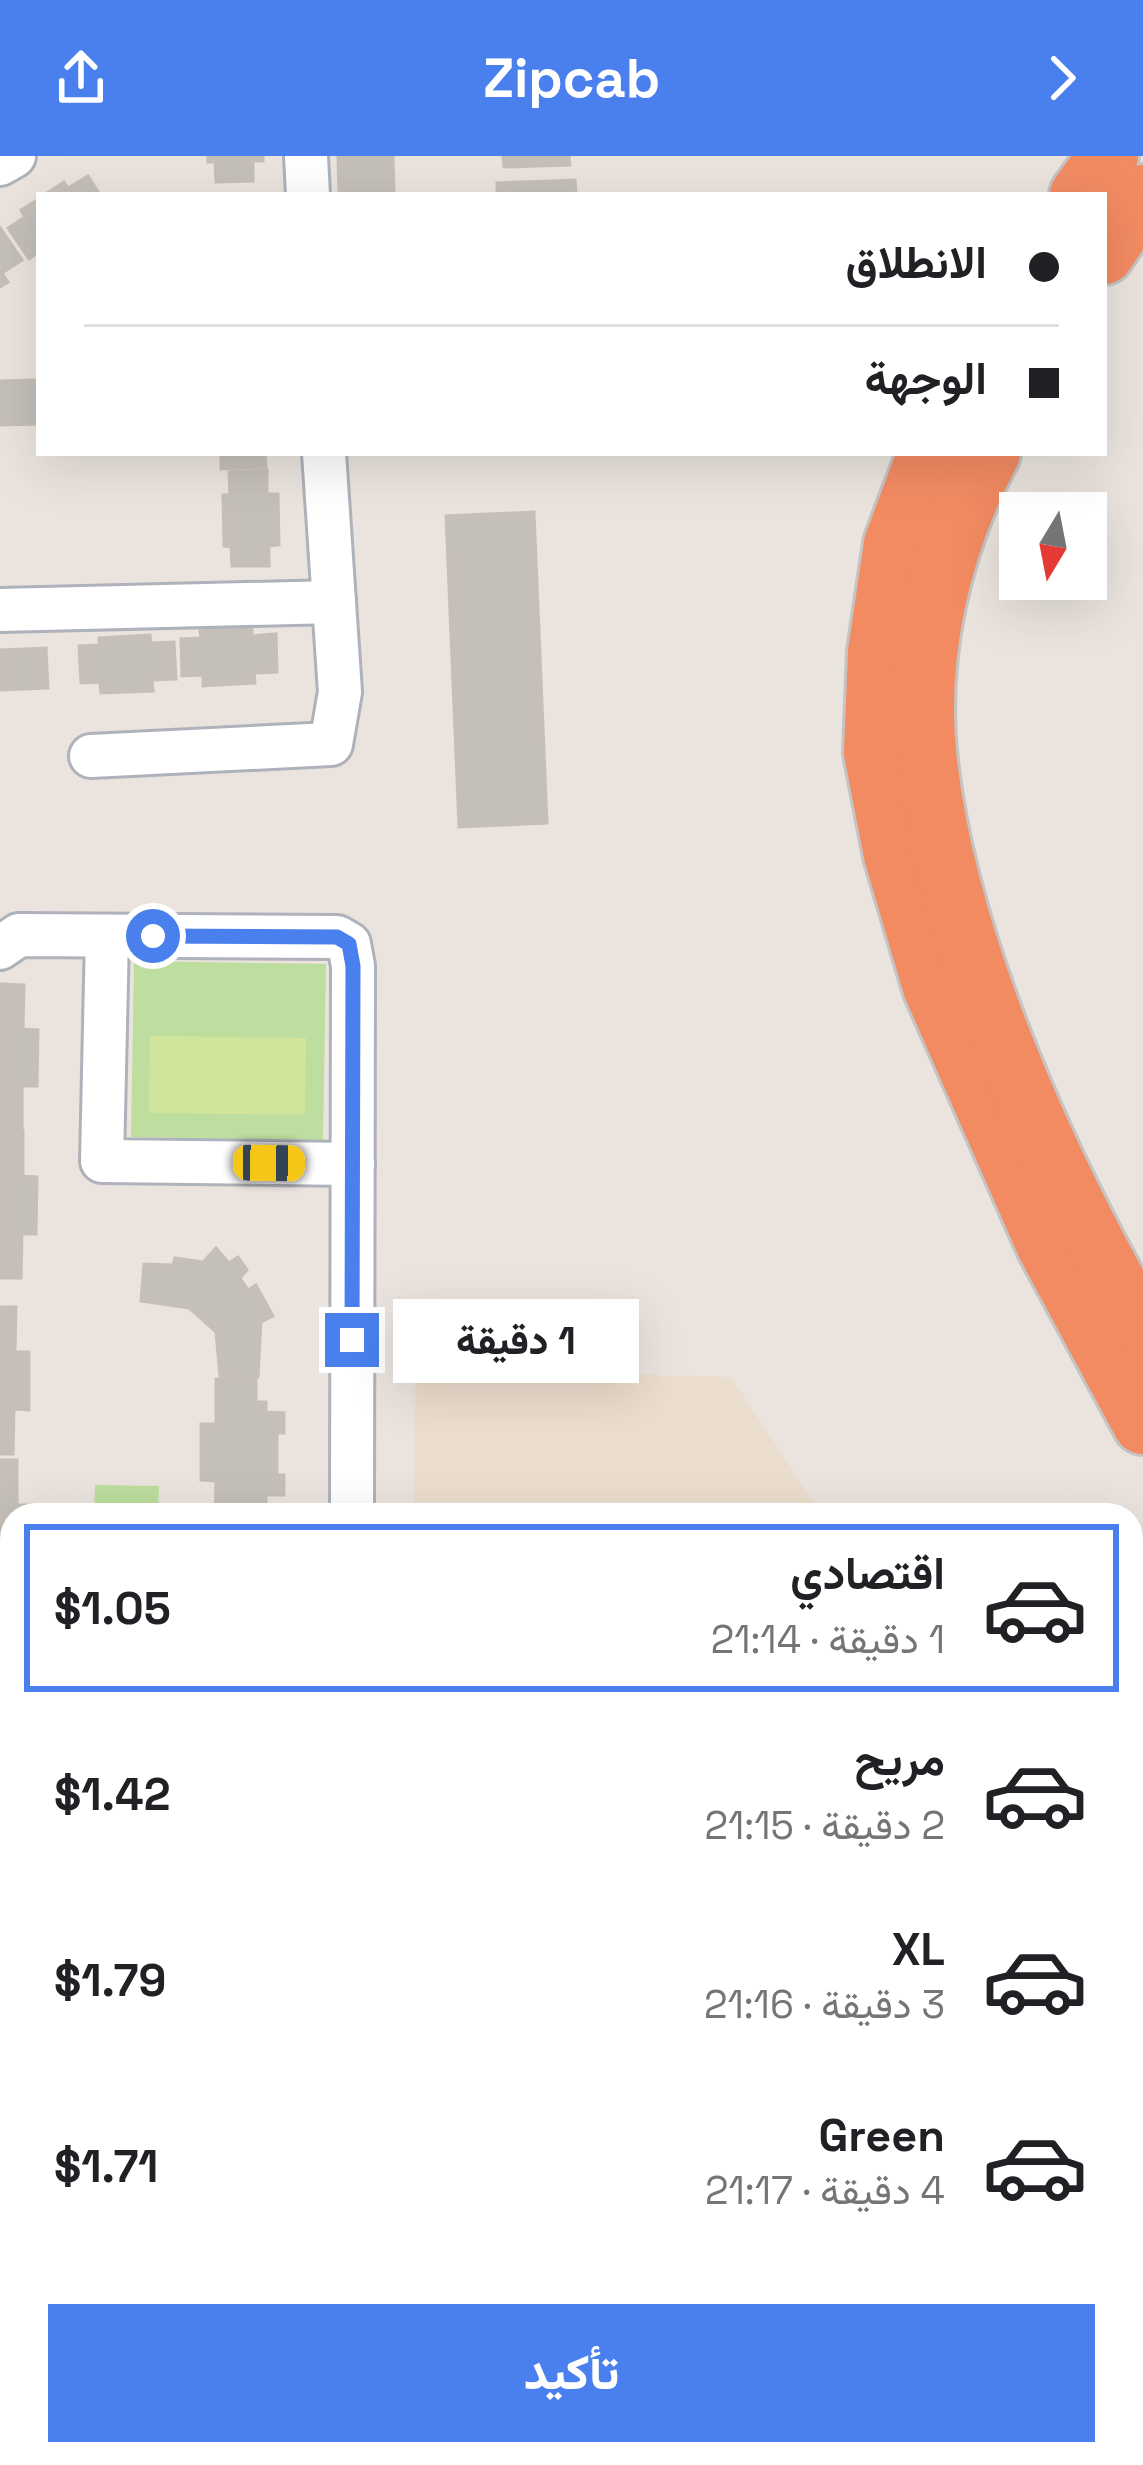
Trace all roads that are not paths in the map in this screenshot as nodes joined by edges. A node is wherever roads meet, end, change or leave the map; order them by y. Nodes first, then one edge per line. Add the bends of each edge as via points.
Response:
1 (14, 156) edge
2 (306, 156) edge
3 (1108, 156) edge
4 (0, 164) edge
5 (308, 192) edge
6 (1082, 192) edge
7 (1143, 196) edge
8 (1107, 250) edge
9 (324, 456) edge
10 (927, 456) edge
11 (988, 456) edge
12 (334, 602) junction
13 (0, 610) edge
14 (91, 756) dead end
15 (106, 936) junction
16 (0, 948) edge
17 (353, 1164) junction
18 (1143, 1331) edge
19 (1143, 1424) edge
20 (352, 1503) edge

1 - 4 street
2 - 5 street
3 - 6 highway
7 - 8 highway
9 - 12 street
10 - 19 highway via 894,544 878,652 874,752 894,855 943,1009 1047,1246
11 - 18 highway via 968,494 935,603 927,762 951,883 996,1023 1074,1202
12 - 13 street
12 - 14 street via 340,692 331,744
15 - 16 street via 19,935
15 - 17 street via 337,937 349,944
15 - 17 street via 102,1161
17 - 20 street

